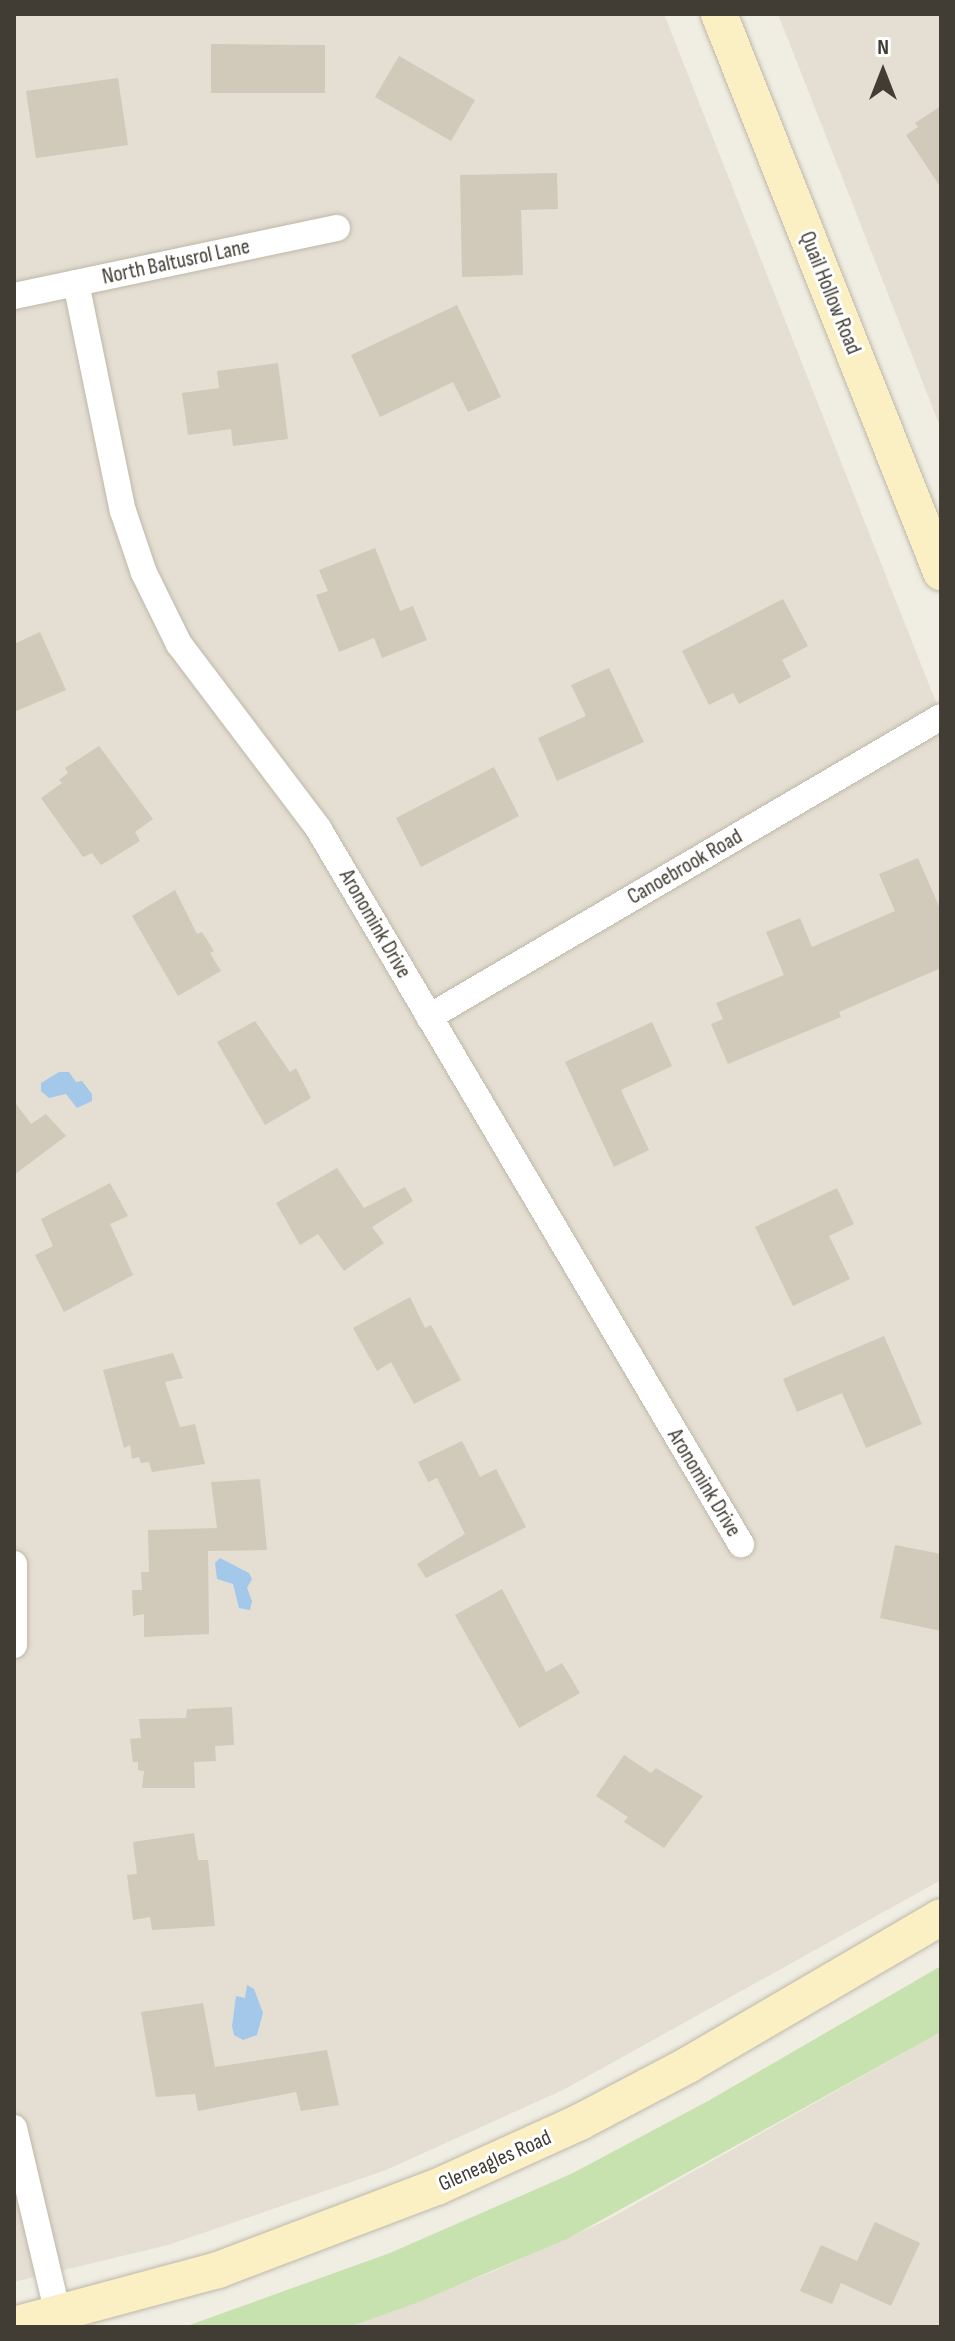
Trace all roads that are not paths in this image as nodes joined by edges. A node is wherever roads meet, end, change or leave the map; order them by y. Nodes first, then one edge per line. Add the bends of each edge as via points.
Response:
1 (719, 14) edge
2 (337, 228) dead end
3 (76, 283) junction
4 (14, 296) edge
5 (941, 572) edge
6 (941, 717) edge
7 (429, 1017) junction
8 (741, 1544) dead end
9 (14, 1564) edge
10 (14, 1645) edge
11 (941, 1917) edge
12 (14, 2128) edge
13 (59, 2321) edge
14 (14, 2325) edge

1 - 5 street, Quail Hollow Road
2 - 3 street, North Baltusrol Lane
3 - 4 street, North Baltusrol Lane
3 - 7 street, Aronomink Drive via 123,511 144,573 179,644 318,828
6 - 7 street, Canoebrook Road
7 - 8 street, Aronomink Drive
9 - 10 street
11 - 13 street, Gleneagles Road via 688,2065 508,2156 299,2241
12 - 13 street
13 - 14 street, Gleneagles Road

